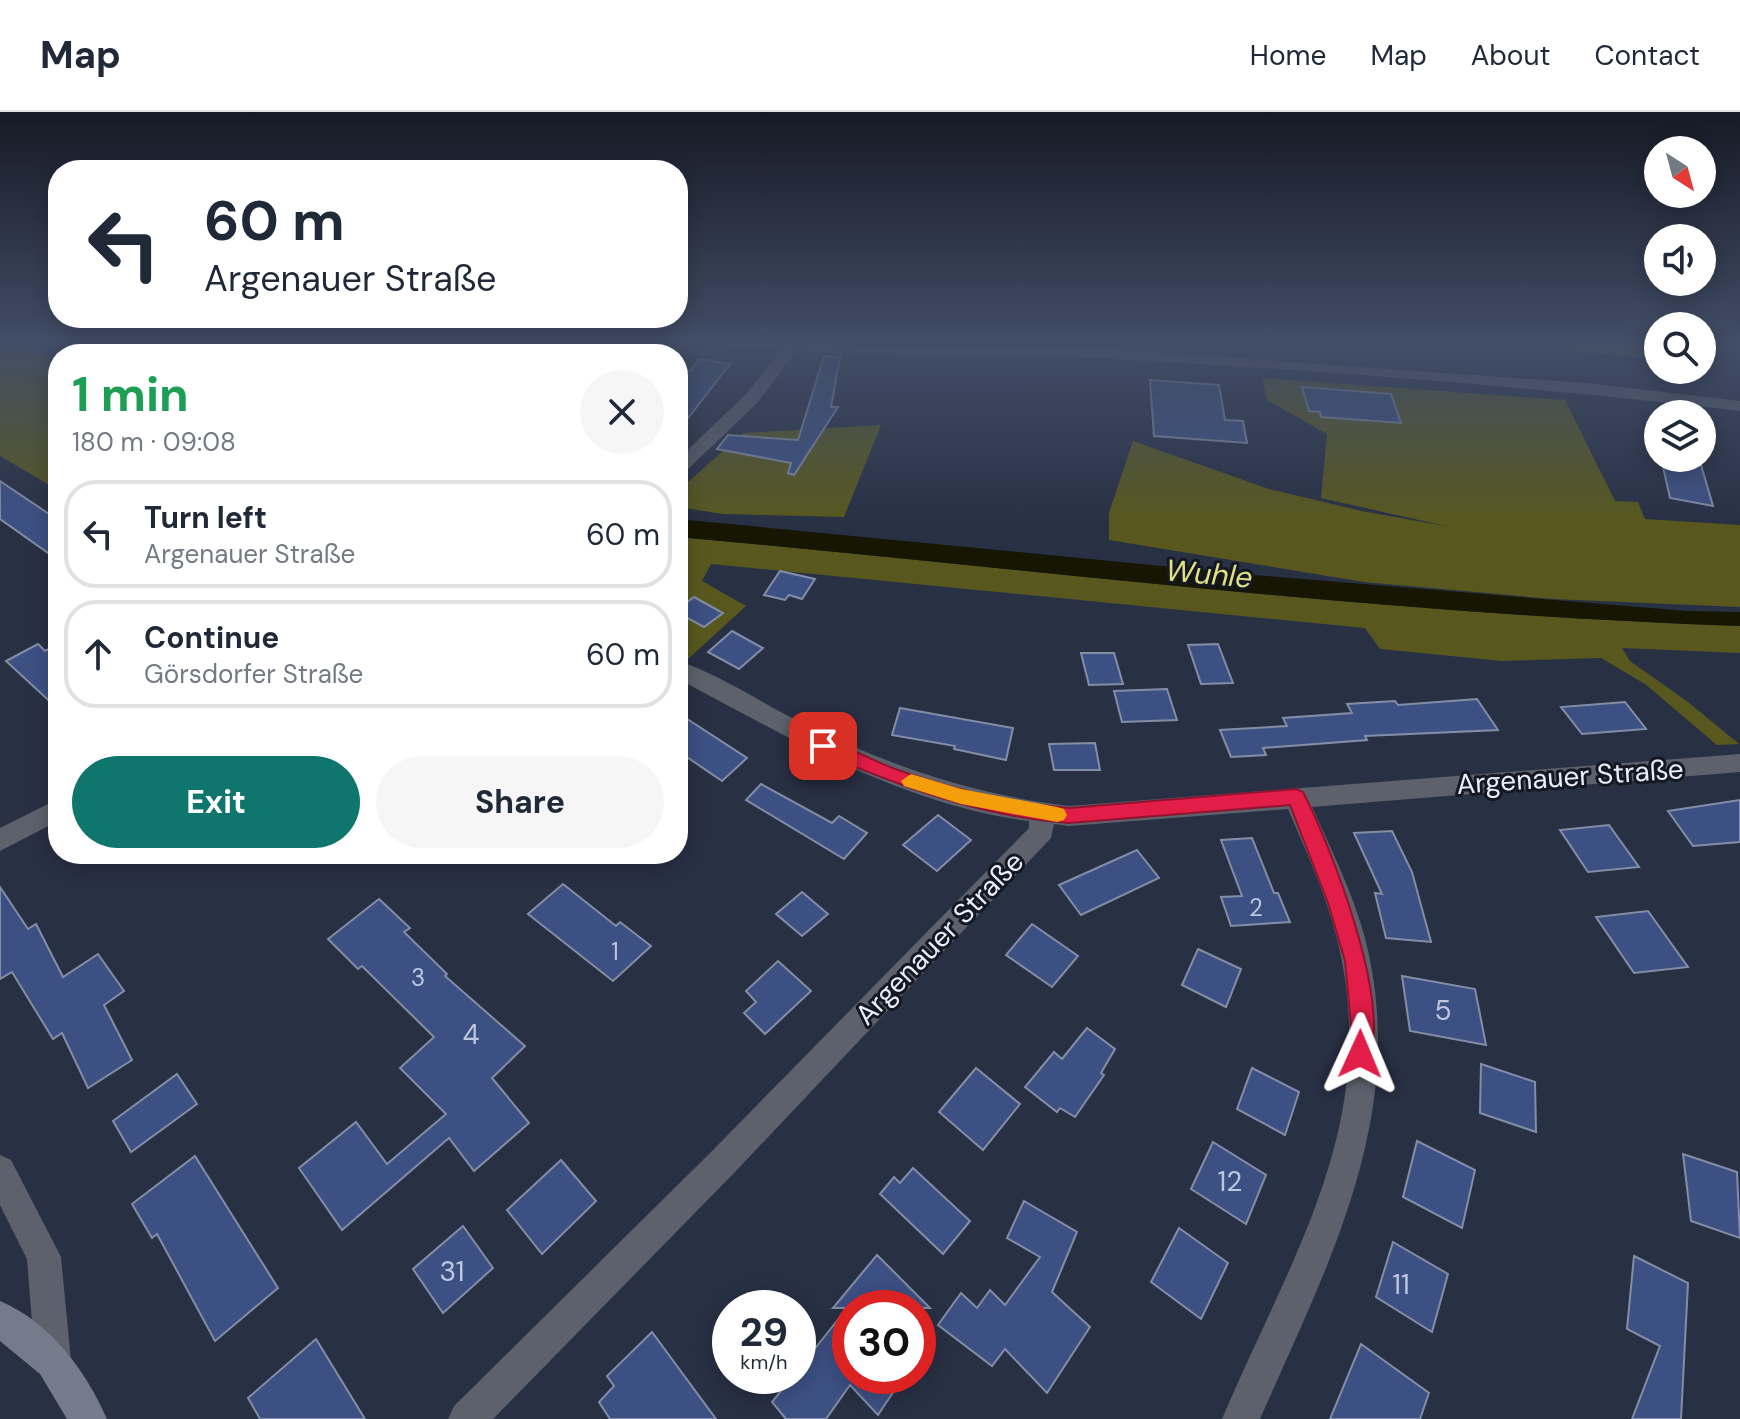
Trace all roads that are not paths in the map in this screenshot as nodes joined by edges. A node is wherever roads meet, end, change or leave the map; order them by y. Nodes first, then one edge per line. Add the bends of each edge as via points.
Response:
1 (748, 402) edge
2 (1706, 402) edge
3 (1740, 406) edge
4 (688, 459) edge
5 (688, 674) edge
6 (1740, 763) edge
7 (1296, 797) junction
8 (48, 814) edge
9 (1041, 814) junction
10 (0, 840) edge
11 (0, 1171) edge
12 (0, 1319) edge
13 (53, 1361) junction
14 (88, 1419) edge
15 (467, 1419) edge
16 (1241, 1419) edge

1 - 4 street
2 - 3 street
5 - 9 street via 823,746 893,776
6 - 7 street, Argenauer Straße
7 - 9 street, Argenauer Straße
7 - 16 street via 1339,903 1355,961 1362,1024 1357,1108 1341,1184
8 - 10 street
9 - 15 street, Argenauer Straße via 1042,831 1031,843
11 - 13 street via 44,1257
12 - 13 main road
13 - 14 main road

